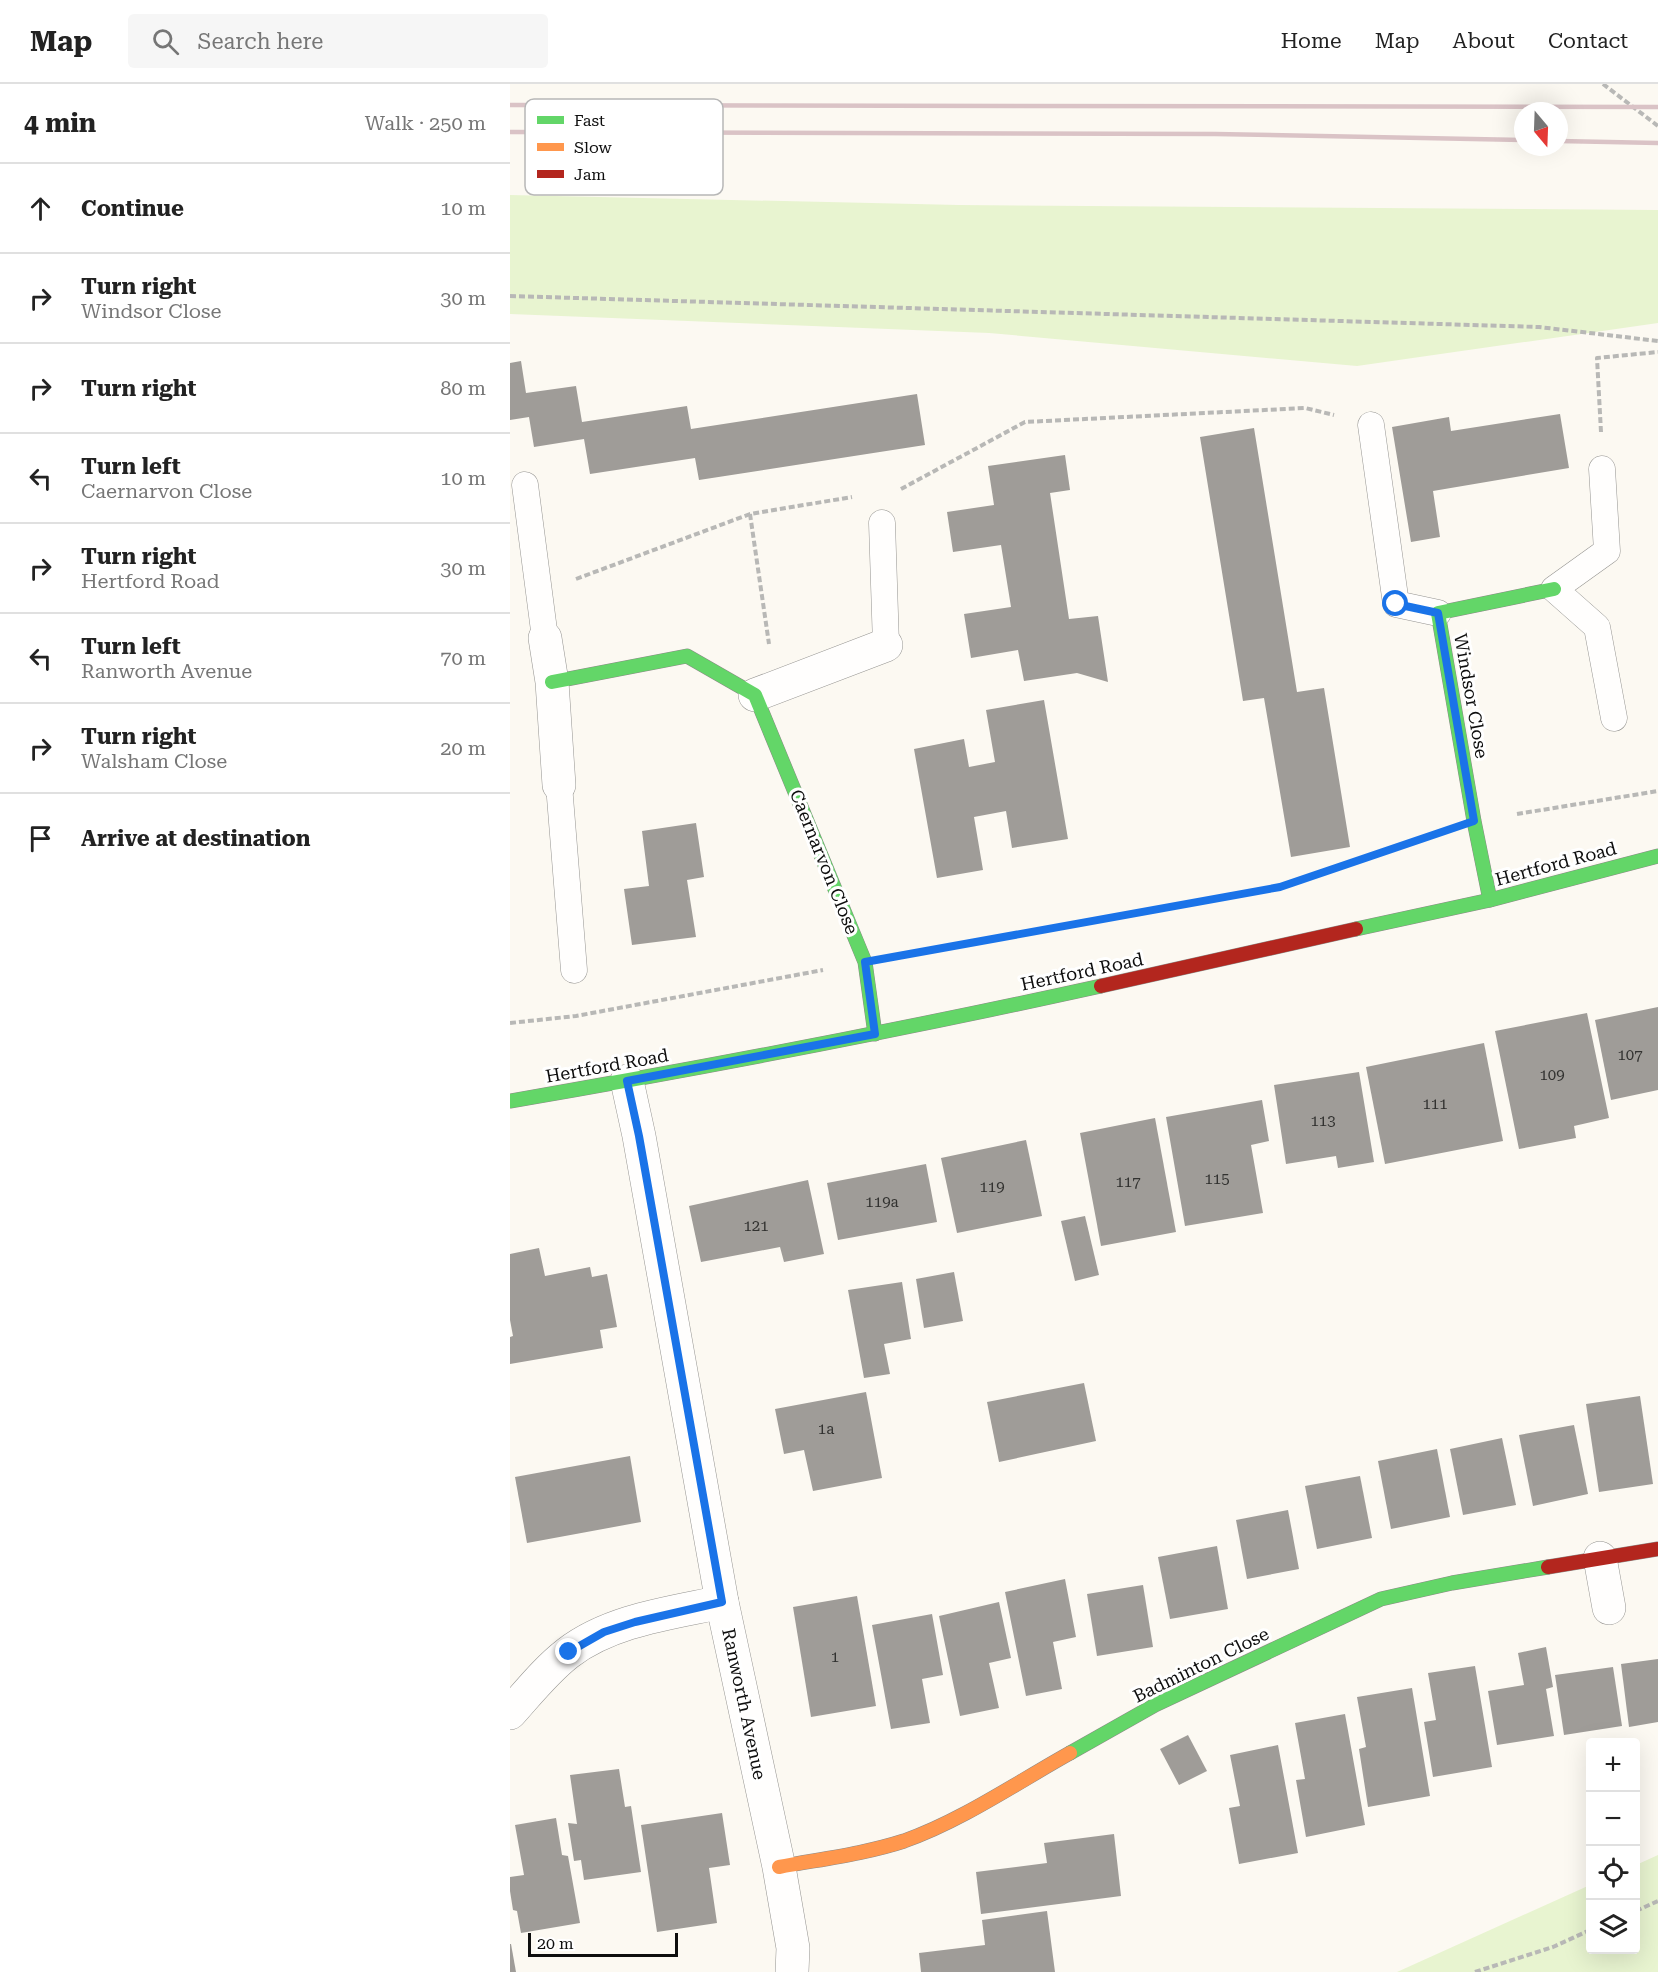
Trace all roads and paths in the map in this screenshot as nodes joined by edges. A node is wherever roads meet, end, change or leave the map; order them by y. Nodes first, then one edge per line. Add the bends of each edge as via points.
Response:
1 (1603, 84) edge
2 (1658, 126) edge
3 (510, 296) edge
4 (1658, 341) edge
5 (1658, 352) edge
6 (1371, 425) joint
7 (1602, 469) joint
8 (525, 485) dead end
9 (897, 490) dead end
10 (859, 496) dead end
11 (750, 514) junction
12 (882, 523) dead end
13 (1554, 589) junction
14 (539, 594) junction
15 (1438, 613) junction
16 (545, 638) joint
17 (886, 645) joint
18 (552, 682) junction
19 (765, 691) junction
20 (1614, 718) dead end
21 (559, 785) joint
22 (1658, 791) edge
23 (1474, 821) junction
24 (1658, 856) edge
25 (1490, 900) junction
26 (865, 962) junction
27 (574, 970) dead end
28 (510, 1023) edge
29 (875, 1034) junction
30 (627, 1081) junction
31 (510, 1101) edge
32 (1658, 1549) edge
33 (1600, 1558) junction
34 (722, 1602) junction
35 (1610, 1608) dead end
36 (510, 1713) edge
37 (779, 1867) junction
38 (1658, 1901) edge
39 (1640, 1909) edge
40 (1586, 1932) edge
41 (792, 1972) edge
42 (1475, 1972) edge

1 - 2 path
3 - 4 path via 1539,327
5 - 7 path via 1598,358
6 - 9 path via 1305,408 1025,422
6 - 15 lane via 1396,604
7 - 13 lane via 1607,551
8 - 14 lane
10 - 11 path
11 - 14 path
11 - 19 path
12 - 17 lane
13 - 15 street, Windsor Close
13 - 20 lane via 1597,627
14 - 16 lane
15 - 23 street, Windsor Close
16 - 18 street
17 - 19 street
18 - 19 street via 687,656
18 - 21 street
19 - 26 street, Caernarvon Close
21 - 27 lane
22 - 23 path
23 - 25 street, Windsor Close
23 - 26 path via 1280,887
24 - 25 street, Hertford Road
25 - 29 street, Hertford Road
26 - 28 path via 576,1016
26 - 29 street, Caernarvon Close
29 - 30 street, Hertford Road
30 - 31 street, Hertford Road
30 - 34 street, Ranworth Avenue
32 - 33 street, Badminton Close
33 - 35 street
33 - 37 street, Badminton Close via 1381,1599 1155,1706 948,1822 876,1849
34 - 36 street via 604,1632 569,1652
34 - 37 street, Ranworth Avenue
37 - 41 street, Ranworth Avenue via 793,1948
38 - 39 path
40 - 42 path via 1553,1947

